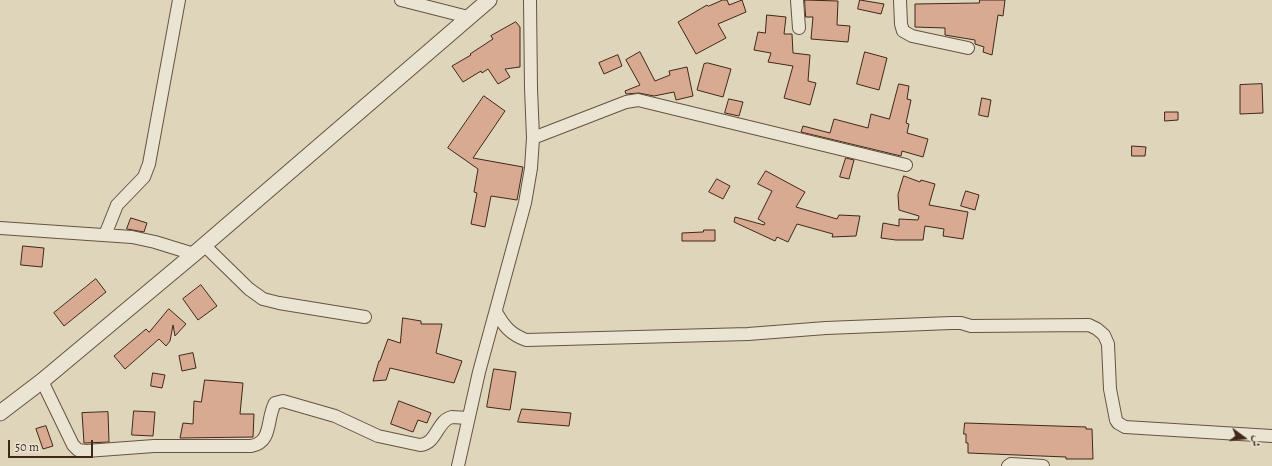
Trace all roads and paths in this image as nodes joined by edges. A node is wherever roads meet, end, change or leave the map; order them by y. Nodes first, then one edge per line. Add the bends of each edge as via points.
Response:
1 (179, 0) edge
2 (401, 0) edge
3 (489, 0) edge
4 (530, 0) edge
5 (797, 0) edge
6 (900, 0) edge
7 (468, 17) junction
8 (799, 28) dead end
9 (968, 48) dead end
10 (533, 138) junction
11 (906, 165) dead end
12 (0, 228) edge
13 (105, 235) junction
14 (199, 249) junction
15 (496, 312) junction
16 (365, 317) dead end
17 (42, 381) junction
18 (0, 413) edge
19 (468, 418) junction
20 (1272, 436) edge
21 (458, 466) edge
22 (1008, 466) edge
23 (1043, 466) edge

1 - 13 street via 149,164 144,177 117,206
2 - 7 street
3 - 7 street
4 - 10 street
5 - 8 street
6 - 9 street via 903,31 912,36
7 - 14 street
10 - 11 street via 626,102 638,100
10 - 15 street via 525,203
12 - 13 street
13 - 14 street
14 - 16 street via 264,299
14 - 17 street
15 - 19 street
15 - 20 street via 511,333 526,340 740,334 950,323 977,326 1089,325 1104,335 1108,344 1110,389 1116,420 1121,426
17 - 18 street
17 - 19 street via 73,445 78,450 260,444 265,438 275,403 283,401 335,416 378,436 420,445 426,445 446,420
19 - 21 street
22 - 23 street

